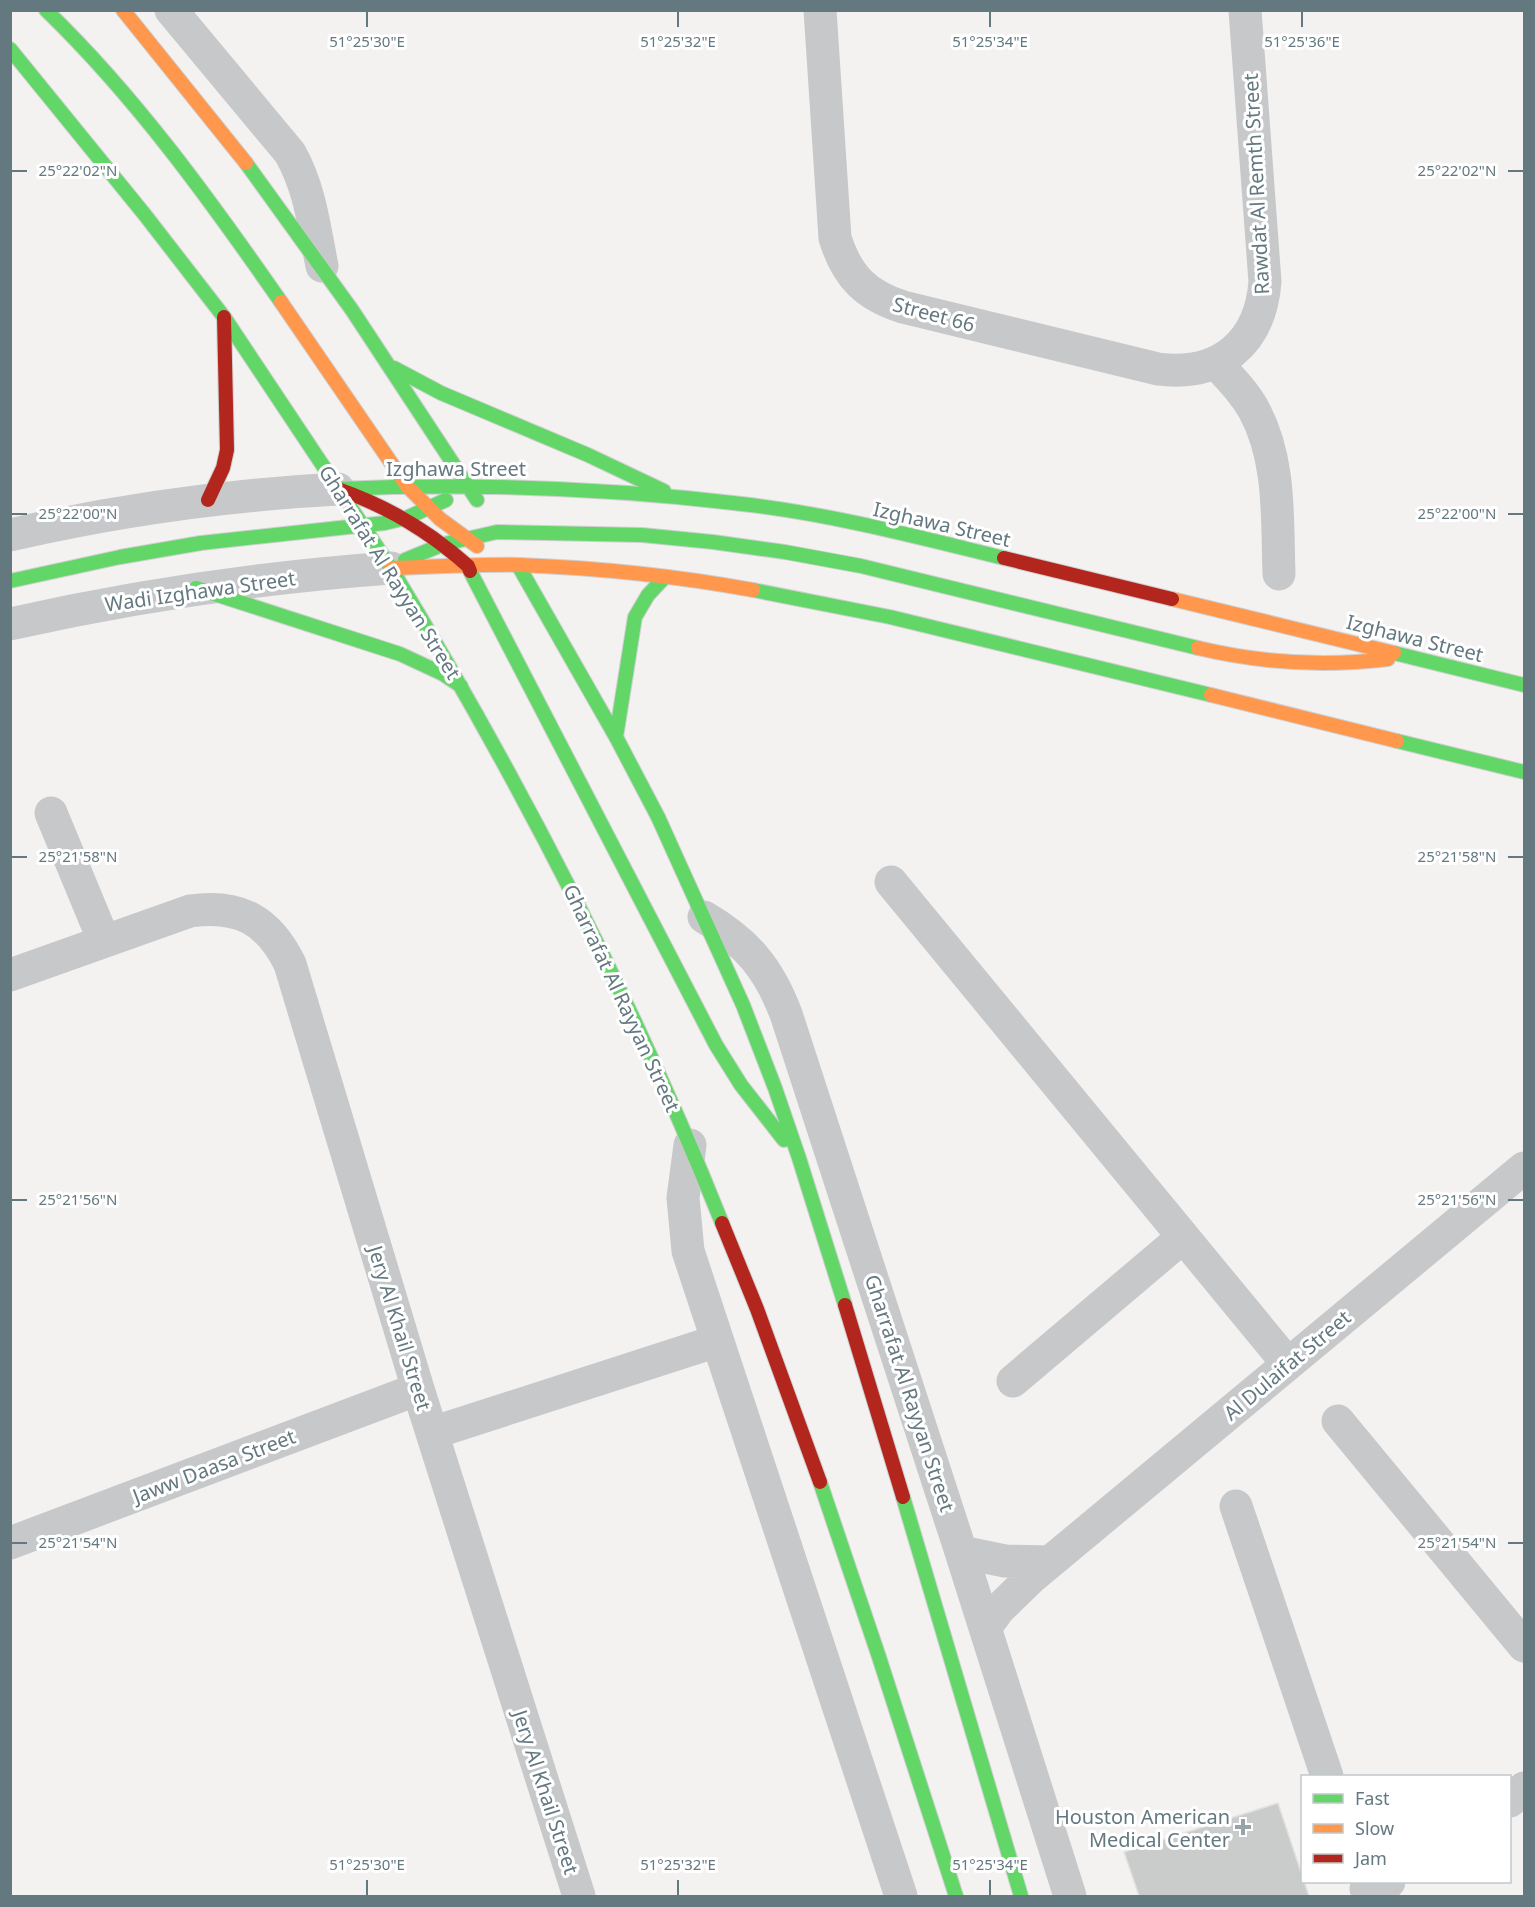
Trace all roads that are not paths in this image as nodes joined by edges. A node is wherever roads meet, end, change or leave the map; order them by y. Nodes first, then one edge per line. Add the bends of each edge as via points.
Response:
1 (46, 10) edge
2 (123, 10) edge
3 (171, 10) edge
4 (820, 10) edge
5 (1245, 10) edge
6 (10, 49) edge
7 (322, 266) junction
8 (224, 317) junction
9 (1216, 363) junction
10 (390, 366) junction
11 (407, 486) junction
12 (468, 486) junction
13 (338, 489) junction
14 (678, 498) junction
15 (208, 500) junction
16 (427, 509) junction
17 (405, 518) junction
18 (492, 522) junction
19 (363, 525) junction
20 (10, 535) edge
21 (464, 538) junction
22 (444, 544) junction
23 (518, 565) junction
24 (468, 566) junction
25 (391, 568) junction
26 (1279, 574) dead end
27 (665, 577) junction
28 (10, 581) edge
29 (196, 588) junction
30 (10, 624) edge
31 (1408, 656) junction
32 (1524, 685) edge
33 (462, 687) junction
34 (616, 736) junction
35 (1524, 772) edge
36 (51, 813) dead end
37 (891, 882) dead end
38 (704, 917) junction
39 (104, 941) junction
40 (10, 975) edge
41 (690, 1144) junction
42 (799, 1158) junction
43 (1524, 1168) edge
44 (1183, 1237) junction
45 (717, 1341) junction
46 (1288, 1364) junction
47 (1013, 1381) dead end
48 (418, 1389) junction
49 (1338, 1421) dead end
50 (432, 1433) junction
51 (1236, 1506) dead end
52 (10, 1543) edge
53 (961, 1552) junction
54 (1050, 1562) junction
55 (985, 1628) junction
56 (1524, 1646) edge
57 (1328, 1775) edge
58 (1524, 1788) edge
59 (1511, 1799) edge
60 (579, 1896) edge
61 (901, 1896) edge
62 (956, 1896) edge
63 (1021, 1896) edge
64 (1070, 1896) edge

1 - 11 main road via 96,61 206,197
2 - 7 main road, Gharrafat Al Rayyan Street via 219,127
3 - 7 street via 290,153 307,190
4 - 9 street, Street 66 via 835,238 848,270 859,283 887,302 903,307 1158,369 1178,372
5 - 9 street, Rawdat Al Remth Street via 1264,302 1247,338
6 - 8 main road, Gharrafat Al Rayyan Street
7 - 10 main road, Gharrafat Al Rayyan Street
8 - 13 main road, Gharrafat Al Rayyan Street
8 - 15 main road via 227,450
9 - 26 street via 1254,410 1266,438 1277,497
10 - 12 main road, Gharrafat Al Rayyan Street
10 - 14 main road via 441,393
11 - 12 main road, Izghawa Street
11 - 13 main road, Izghawa Street
11 - 16 main road
12 - 14 main road, Izghawa Street
12 - 16 main road
12 - 18 main road, Gharrafat Al Rayyan Street
13 - 15 street
13 - 17 main road
13 - 19 main road, Gharrafat Al Rayyan Street
14 - 31 main road, Izghawa Street via 743,504 906,534
15 - 20 street
16 - 17 main road
16 - 21 main road
17 - 19 main road
17 - 22 main road
18 - 21 main road
18 - 23 main road, Gharrafat Al Rayyan Street
18 - 31 main road via 785,552 861,566 1260,661 1334,664
19 - 25 main road, Gharrafat Al Rayyan Street
19 - 28 main road via 201,543
21 - 22 main road
21 - 23 main road
22 - 24 main road
22 - 25 main road
23 - 24 main road
23 - 27 main road
23 - 34 main road, Gharrafat Al Rayyan Street
24 - 25 main road
24 - 42 main road via 716,1045 741,1085
25 - 29 street, Wadi Izghawa Street
25 - 33 main road, Gharrafat Al Rayyan Street
27 - 34 main road via 642,601 635,617
27 - 35 main road via 845,606
29 - 30 street, Wadi Izghawa Street
29 - 33 main road via 400,654
31 - 32 main road, Izghawa Street
33 - 41 main road, Gharrafat Al Rayyan Street via 577,901
34 - 38 main road, Gharrafat Al Rayyan Street
36 - 39 street
37 - 44 street
38 - 42 main road, Gharrafat Al Rayyan Street via 743,1005
38 - 53 street, Gharrafat Al Rayyan Street via 723,928 755,957 778,994
39 - 40 street, Jery Al Khail Street
39 - 48 street, Jery Al Khail Street via 190,911 210,908 250,917 281,945
41 - 45 street via 682,1198 684,1224 688,1251
41 - 62 main road, Gharrafat Al Rayyan Street via 799,1420
42 - 63 main road, Gharrafat Al Rayyan Street
43 - 46 street, Al Dulaifat Street
44 - 46 street
44 - 47 street
45 - 50 street
45 - 61 street
46 - 54 street, Al Dulaifat Street
48 - 50 street, Jery Al Khail Street
48 - 52 street, Jaww Daasa Street
49 - 56 street
50 - 60 street, Jery Al Khail Street
51 - 57 street
53 - 54 street via 1005,1561
53 - 55 street, Gharrafat Al Rayyan Street
54 - 55 street, Al Dulaifat Street via 1015,1592
55 - 64 street, Gharrafat Al Rayyan Street
58 - 59 street

